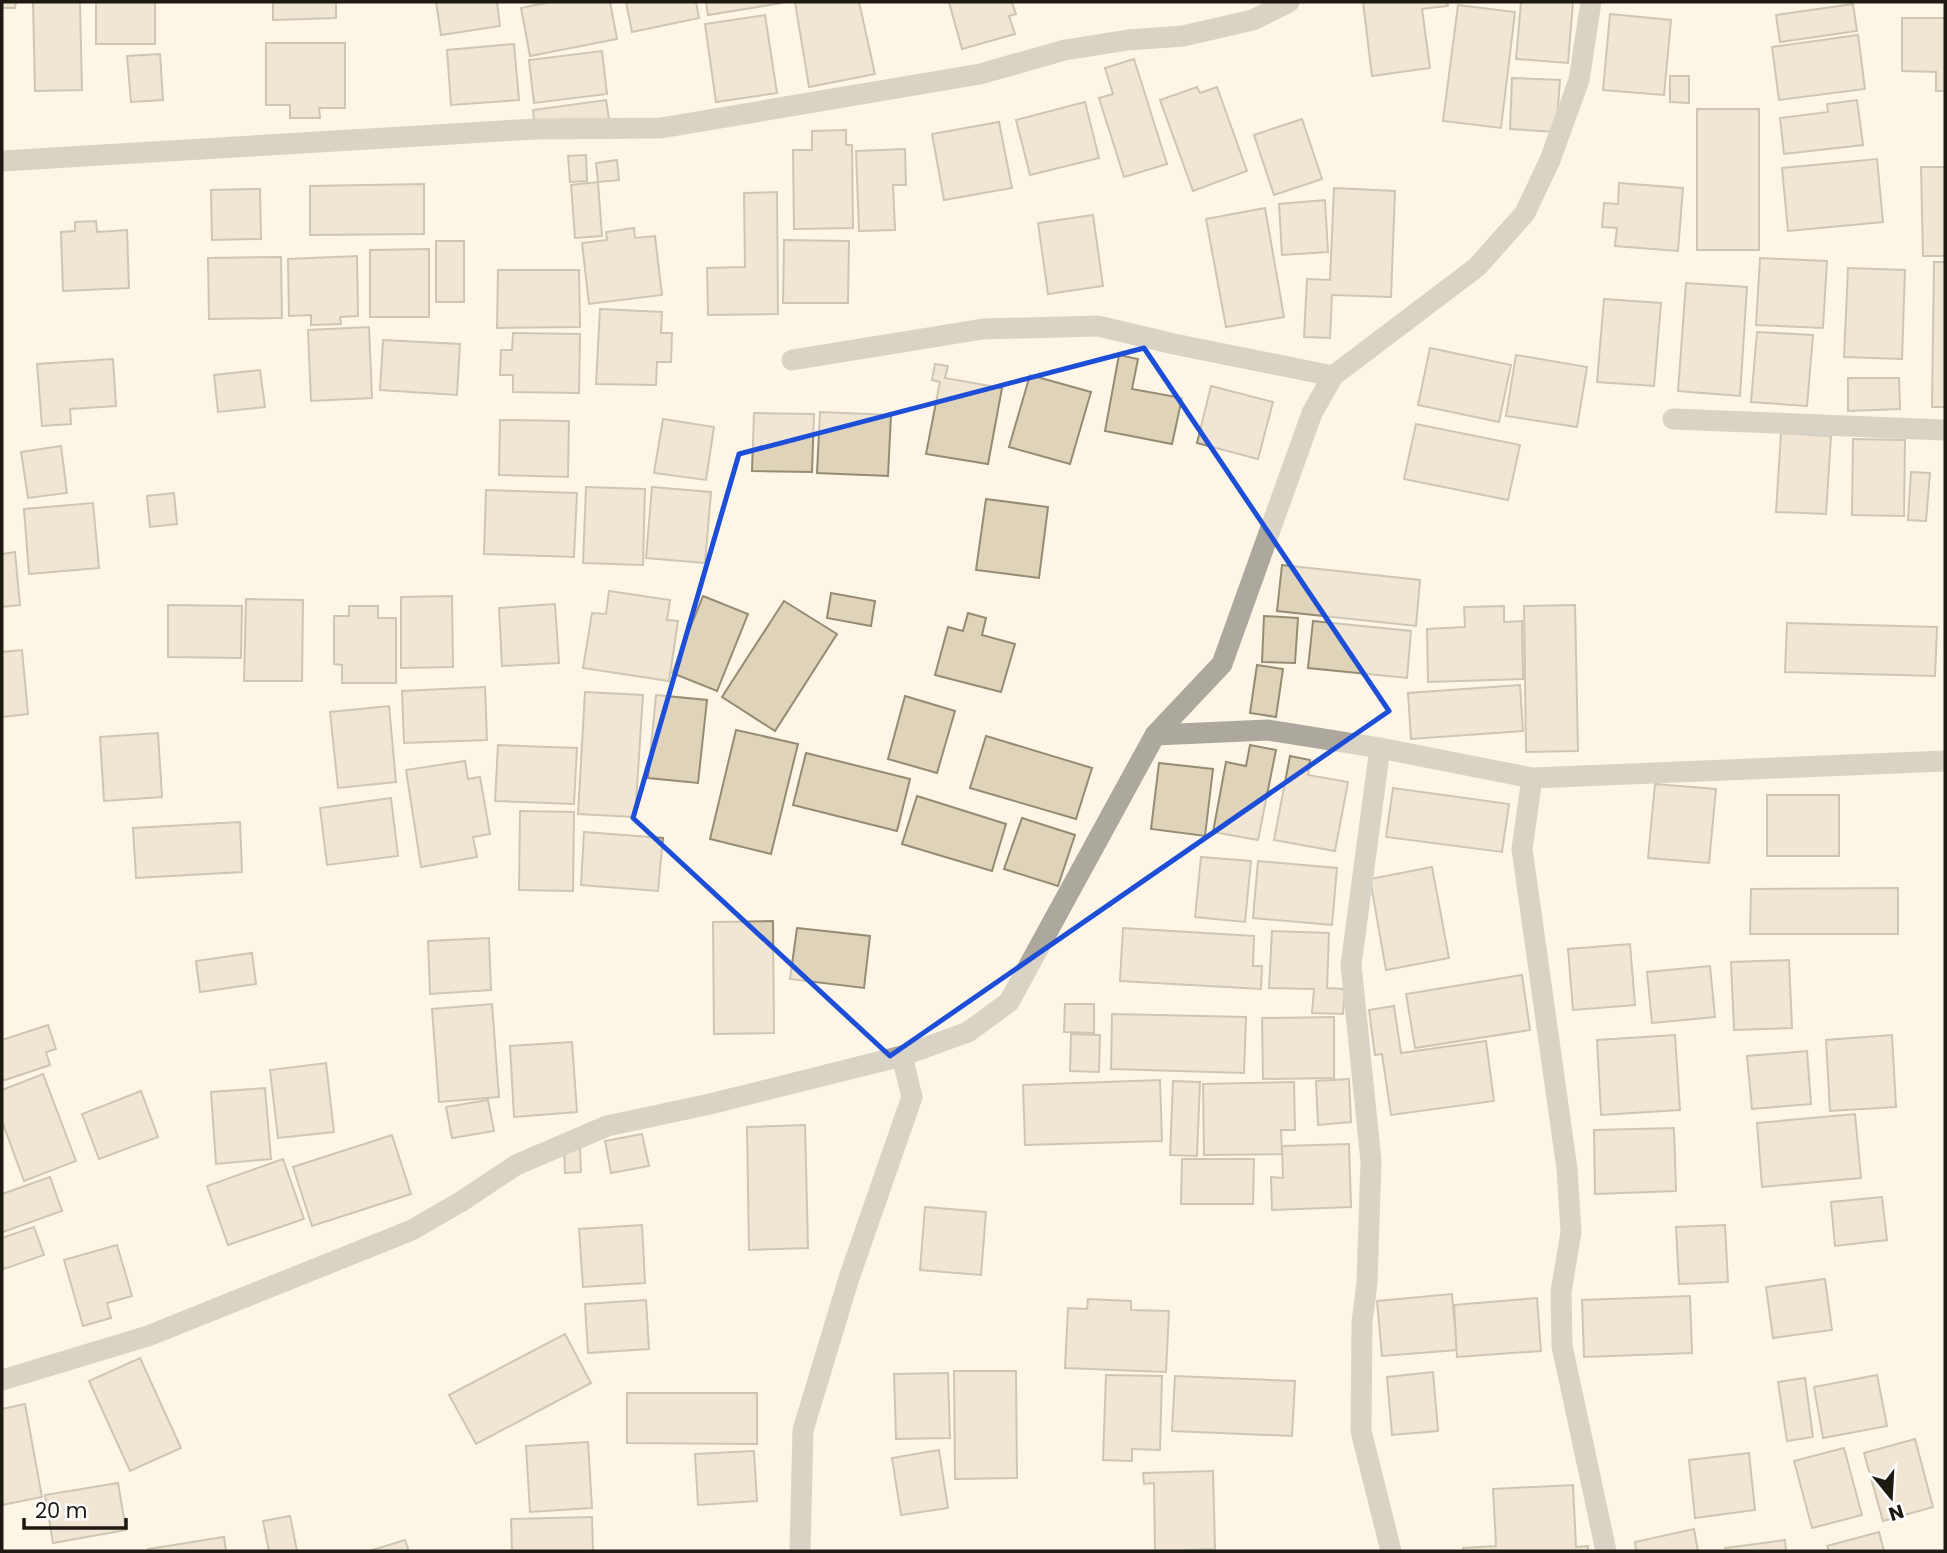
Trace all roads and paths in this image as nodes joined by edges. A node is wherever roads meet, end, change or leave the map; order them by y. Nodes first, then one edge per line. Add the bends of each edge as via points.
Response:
1 (1289, 2) edge
2 (1591, 2) edge
3 (2, 162) edge
4 (792, 359) dead end
5 (1333, 376) junction
6 (1673, 419) dead end
7 (1945, 429) edge
8 (1155, 735) junction
9 (1380, 748) junction
10 (1945, 761) edge
11 (1532, 778) junction
12 (902, 1056) junction
13 (2, 1380) edge
14 (800, 1551) edge
15 (1391, 1551) edge
16 (1606, 1551) edge

1 - 3 street via 1253,20 1184,36 1065,50 981,74 661,128 522,130
2 - 5 street via 1579,80 1525,214 1478,267
4 - 5 street via 983,329 1098,326
5 - 8 street via 1312,413 1222,664
6 - 7 street
8 - 9 street via 1268,730
8 - 12 street via 1009,1002 968,1032
9 - 11 street
9 - 15 street via 1351,965 1371,1161 1361,1431
10 - 11 street
11 - 16 street via 1522,849 1567,1169 1571,1232 1561,1292 1562,1346
12 - 13 street via 607,1126 516,1165 412,1230 148,1336
12 - 14 street via 912,1097 849,1278 803,1430

